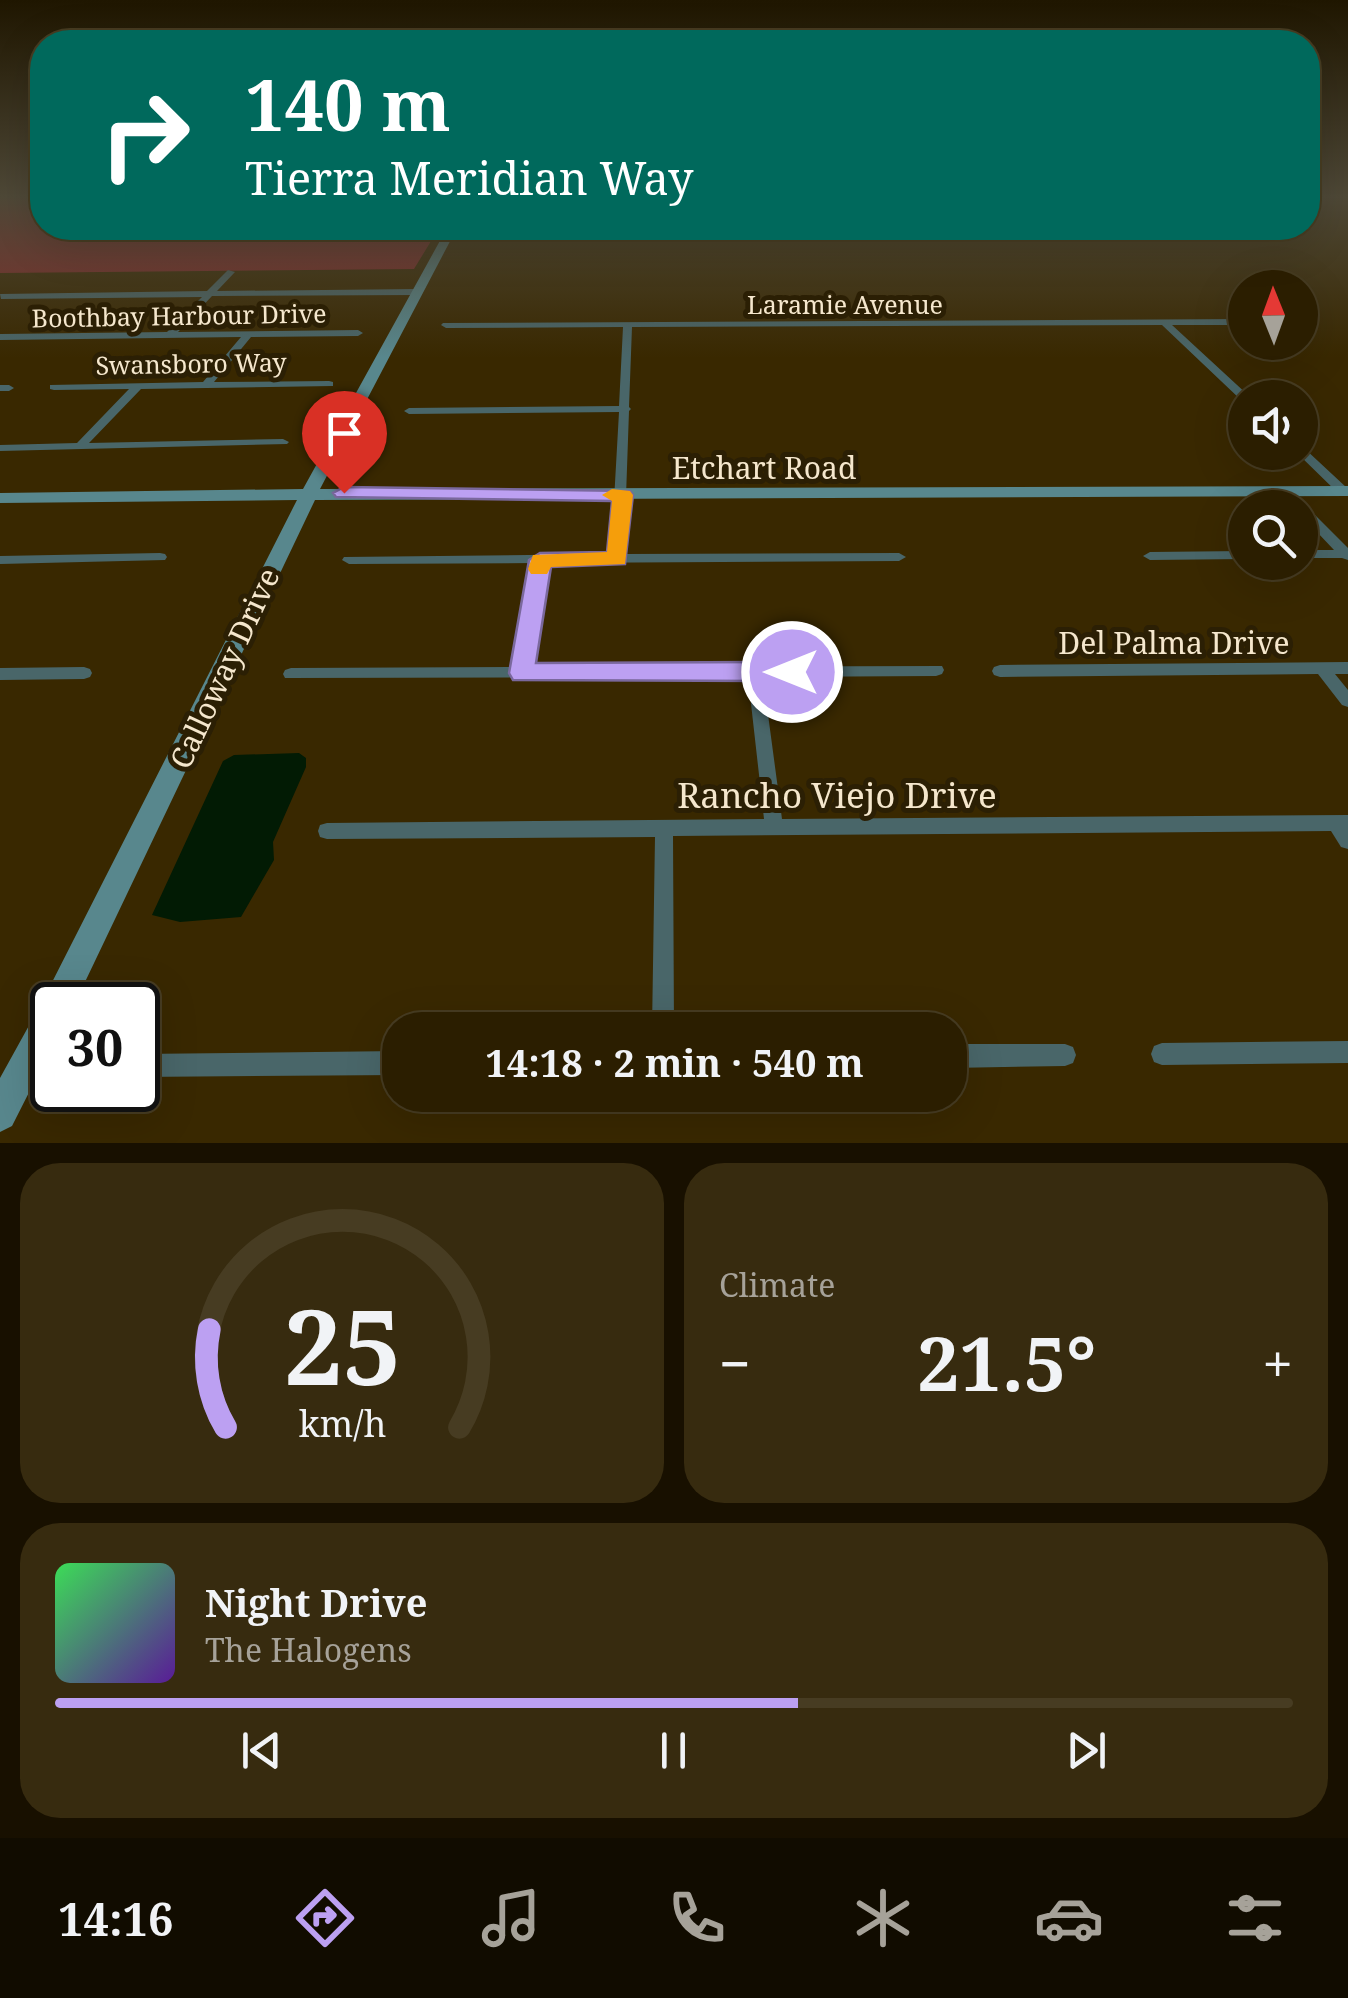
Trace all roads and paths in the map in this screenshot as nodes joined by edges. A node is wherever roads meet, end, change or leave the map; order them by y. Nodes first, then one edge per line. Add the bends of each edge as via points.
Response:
1 (439, 251) edge
2 (231, 272) dead end
3 (416, 292) junction
4 (210, 294) junction
5 (1, 296) edge
6 (1165, 322) junction
7 (1228, 322) edge
8 (628, 324) junction
9 (446, 326) dead end
10 (358, 333) dead end
11 (248, 335) junction
12 (169, 336) junction
13 (0, 338) edge
14 (1228, 382) edge
15 (329, 384) dead end
16 (206, 385) junction
17 (138, 386) junction
18 (54, 387) dead end
19 (626, 409) junction
20 (409, 411) dead end
21 (284, 442) dead end
22 (79, 447) junction
23 (0, 448) edge
24 (1318, 466) edge
25 (1346, 490) edge
26 (1318, 491) edge
27 (1228, 492) edge
28 (308, 493) junction
29 (622, 495) junction
30 (0, 498) edge
31 (1318, 526) edge
32 (1318, 554) edge
33 (1228, 555) edge
34 (1347, 555) edge
35 (1150, 556) dead end
36 (160, 557) dead end
37 (900, 557) dead end
38 (617, 559) junction
39 (0, 560) edge
40 (348, 560) dead end
41 (540, 560) junction
42 (1322, 668) junction
43 (1348, 668) edge
44 (936, 670) dead end
45 (1000, 671) dead end
46 (755, 672) junction
47 (84, 673) dead end
48 (522, 673) junction
49 (0, 674) edge
50 (291, 674) dead end
51 (1348, 701) edge
52 (1342, 823) edge
53 (774, 827) junction
54 (664, 828) junction
55 (328, 832) dead end
56 (1348, 841) edge
57 (69, 982) edge
58 (664, 1012) edge
59 (1348, 1052) edge
60 (1162, 1054) dead end
61 (1064, 1055) dead end
62 (967, 1056) edge
63 (382, 1062) edge
64 (160, 1066) edge
65 (30, 1078) edge
66 (0, 1114) edge

1 - 3 street, Calloway Drive
2 - 4 street
3 - 4 street
3 - 28 street, Calloway Drive
4 - 5 street
4 - 12 street
6 - 7 street, Laramie Avenue
6 - 8 street, Laramie Avenue
6 - 14 street
8 - 9 street, Laramie Avenue
8 - 19 street
10 - 11 street, Boothbay Harbour Drive
11 - 12 street, Boothbay Harbour Drive
11 - 16 street
12 - 13 street, Boothbay Harbour Drive
15 - 16 street, Swansboro Way
16 - 17 street, Swansboro Way
17 - 18 street, Swansboro Way
17 - 22 street
19 - 20 street
19 - 29 street
21 - 22 street
22 - 23 street
24 - 25 street
25 - 26 street, Etchart Road
27 - 29 street, Etchart Road
28 - 29 street, Etchart Road
28 - 30 street, Etchart Road
28 - 57 street, Calloway Drive
29 - 38 street
31 - 34 street
32 - 34 street
33 - 35 street
36 - 39 street
37 - 38 street
38 - 41 street
40 - 41 street
41 - 48 street
42 - 43 street, Del Palma Drive
42 - 45 street, Del Palma Drive
42 - 51 street
44 - 46 street
46 - 48 street
46 - 53 street
47 - 49 street
48 - 50 street
52 - 53 street, Rancho Viejo Drive
52 - 56 street
53 - 54 street, Rancho Viejo Drive
54 - 55 street, Rancho Viejo Drive
54 - 58 street
59 - 60 street
61 - 62 street
63 - 64 street
65 - 66 street

